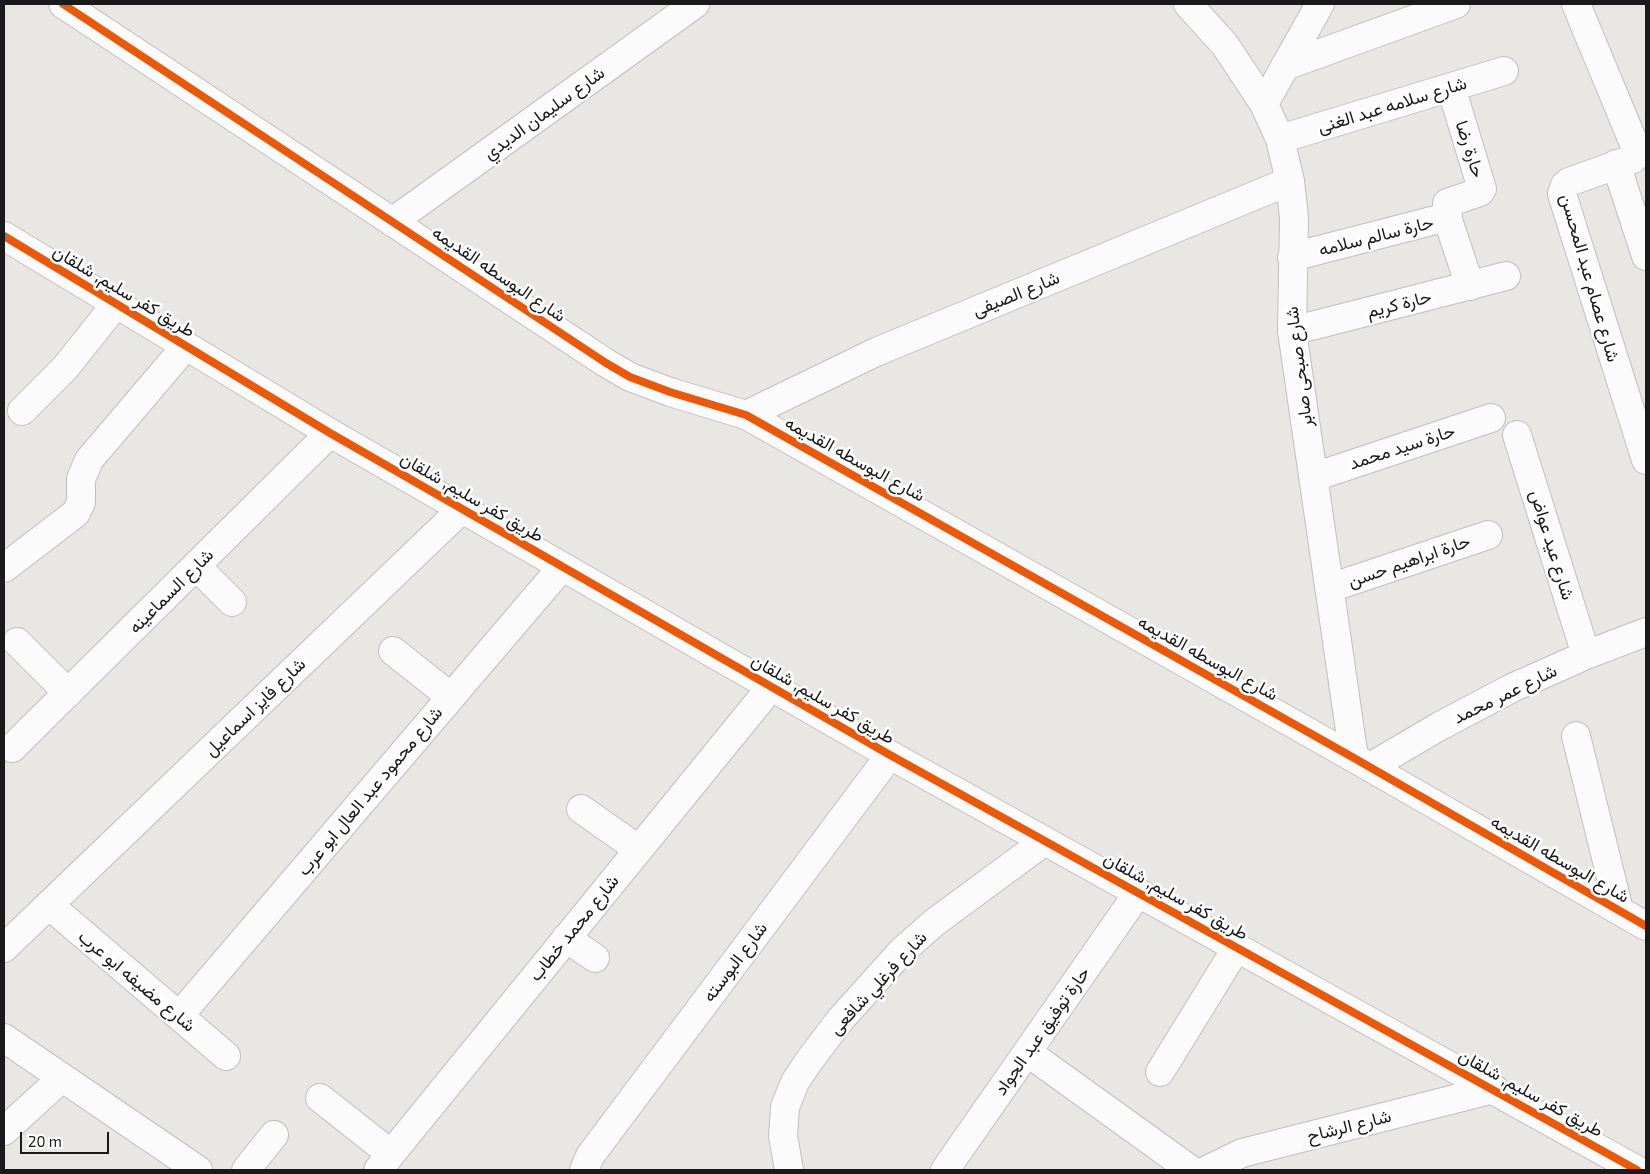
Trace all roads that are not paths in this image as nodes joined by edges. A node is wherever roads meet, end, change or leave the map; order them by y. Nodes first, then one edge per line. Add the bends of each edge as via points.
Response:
1 (63, 4) edge
2 (695, 4) edge
3 (1188, 4) edge
4 (1320, 4) edge
5 (1456, 4) edge
6 (1576, 4) edge
7 (1285, 66) junction
8 (1504, 71) dead end
9 (1451, 88) junction
10 (1264, 104) junction
11 (1280, 140) junction
12 (1616, 164) junction
13 (1290, 181) junction
14 (1448, 218) junction
15 (392, 222) junction
16 (4, 236) edge
17 (1646, 256) edge
18 (1292, 257) junction
19 (1506, 276) dead end
20 (1470, 286) junction
21 (116, 304) junction
22 (1292, 332) junction
23 (186, 346) junction
24 (22, 411) dead end
25 (746, 415) junction
26 (1491, 418) dead end
27 (330, 433) junction
28 (1517, 435) dead end
29 (1646, 460) edge
30 (1314, 477) junction
31 (462, 509) junction
32 (1488, 535) dead end
33 (196, 566) junction
34 (562, 566) junction
35 (4, 568) edge
36 (1330, 588) junction
37 (232, 602) dead end
38 (1646, 632) edge
39 (17, 642) dead end
40 (393, 651) dead end
41 (1586, 655) junction
42 (771, 687) junction
43 (68, 693) junction
44 (451, 697) junction
45 (1576, 736) dead end
46 (12, 748) dead end
47 (890, 755) junction
48 (1362, 762) junction
49 (580, 809) dead end
50 (1045, 841) junction
51 (638, 849) junction
52 (1138, 893) junction
53 (49, 905) junction
54 (1619, 910) junction
55 (1646, 926) edge
56 (566, 938) junction
57 (1237, 947) junction
58 (4, 948) edge
59 (595, 958) dead end
60 (179, 1016) junction
61 (4, 1038) edge
62 (1027, 1052) junction
63 (226, 1056) dead end
64 (1160, 1072) dead end
65 (62, 1078) junction
66 (1494, 1089) junction
67 (320, 1098) dead end
68 (4, 1131) edge
69 (274, 1135) dead end
70 (385, 1162) edge
71 (582, 1169) edge
72 (198, 1170) edge
73 (246, 1170) edge
74 (789, 1170) edge
75 (945, 1170) edge
76 (1191, 1170) edge
77 (1207, 1170) edge
78 (1637, 1170) edge

1 - 15 street, شارع البوسطه القديمه
2 - 15 street, شارع سليمان الديدي
3 - 10 street, شارع صبحى صابر via 1225,45
4 - 7 street
5 - 7 street
6 - 12 street, شارع عصام عبد المحسن via 1638,153
7 - 10 street
8 - 9 street, شارع سلامه عبد الغنى
9 - 11 street, شارع سلامه عبد الغنى
9 - 14 street, حارة رضا via 1482,189 1447,203
10 - 11 street, شارع صبحى صابر
11 - 13 street, شارع صبحى صابر
12 - 17 street
12 - 29 street, شارع عصام عبد المحسن via 1569,182 1562,194
13 - 18 street, شارع صبحى صابر via 1294,218
13 - 25 street, شارع الصيفى via 876,352
14 - 18 street, حارة سالم سلامه
14 - 20 street, حارة سالم سلامه
15 - 25 street, شارع البوسطه القديمه via 630,377
16 - 21 street, طريق كفر سليم, شلقان
18 - 22 street, شارع صبحى صابر
19 - 20 street, حارة كريم
20 - 22 street, حارة كريم
21 - 23 street, طريق كفر سليم, شلقان
21 - 24 street via 65,368
22 - 30 street, شارع صبحى صابر
23 - 27 street, طريق كفر سليم, شلقان
23 - 35 street via 89,460 76,513
25 - 48 street, شارع البوسطه القديمه
26 - 30 street, حارة سيد محمد
27 - 31 street, طريق كفر سليم, شلقان
27 - 33 street, شارع السماعينه
28 - 41 street, شارع عيد عواض
30 - 36 street, شارع صبحى صابر
31 - 34 street, طريق كفر سليم, شلقان
31 - 53 street, شارع فايز اسماعيل
32 - 36 street, حارة ابراهيم حسن
33 - 37 street
33 - 43 street, شارع السماعينه
34 - 42 street, طريق كفر سليم, شلقان
34 - 44 street, شارع محمود عبد العال ابو عرب
36 - 48 street, شارع صبحى صابر
38 - 41 street, شارع عمر محمد
39 - 43 street
40 - 44 street
41 - 48 street, شارع عمر محمد
42 - 47 street, طريق كفر سليم, شلقان
42 - 51 street, شارع محمد خطاب
43 - 46 street, شارع السماعينه
44 - 60 street, شارع محمود عبد العال ابو عرب
45 - 54 street
47 - 50 street, طريق كفر سليم, شلقان
47 - 71 street, شارع البوسته
48 - 54 street, شارع البوسطه القديمه
49 - 51 street
50 - 52 street, طريق كفر سليم, شلقان
50 - 74 street, شارع فرغلي شافعى via 935,922 902,951 840,1020 795,1082 785,1107 783,1136
51 - 56 street, شارع محمد خطاب
52 - 57 street, طريق كفر سليم, شلقان
52 - 62 street, حارة توفيق عبد الجواد
53 - 58 street, شارع فايز اسماعيل
53 - 60 street, شارع مضيفه ابو عرب
54 - 55 street, شارع البوسطه القديمه
56 - 59 street
56 - 70 street, شارع محمد خطاب
57 - 64 street
57 - 66 street, طريق كفر سليم, شلقان
60 - 63 street, شارع مضيفه ابو عرب
61 - 65 street
62 - 75 street, حارة توفيق عبد الجواد
62 - 76 street
65 - 68 street
65 - 72 street
66 - 77 street, شارع الرشاح via 1242,1153
66 - 78 street, طريق كفر سليم, شلقان
67 - 70 street
69 - 73 street

